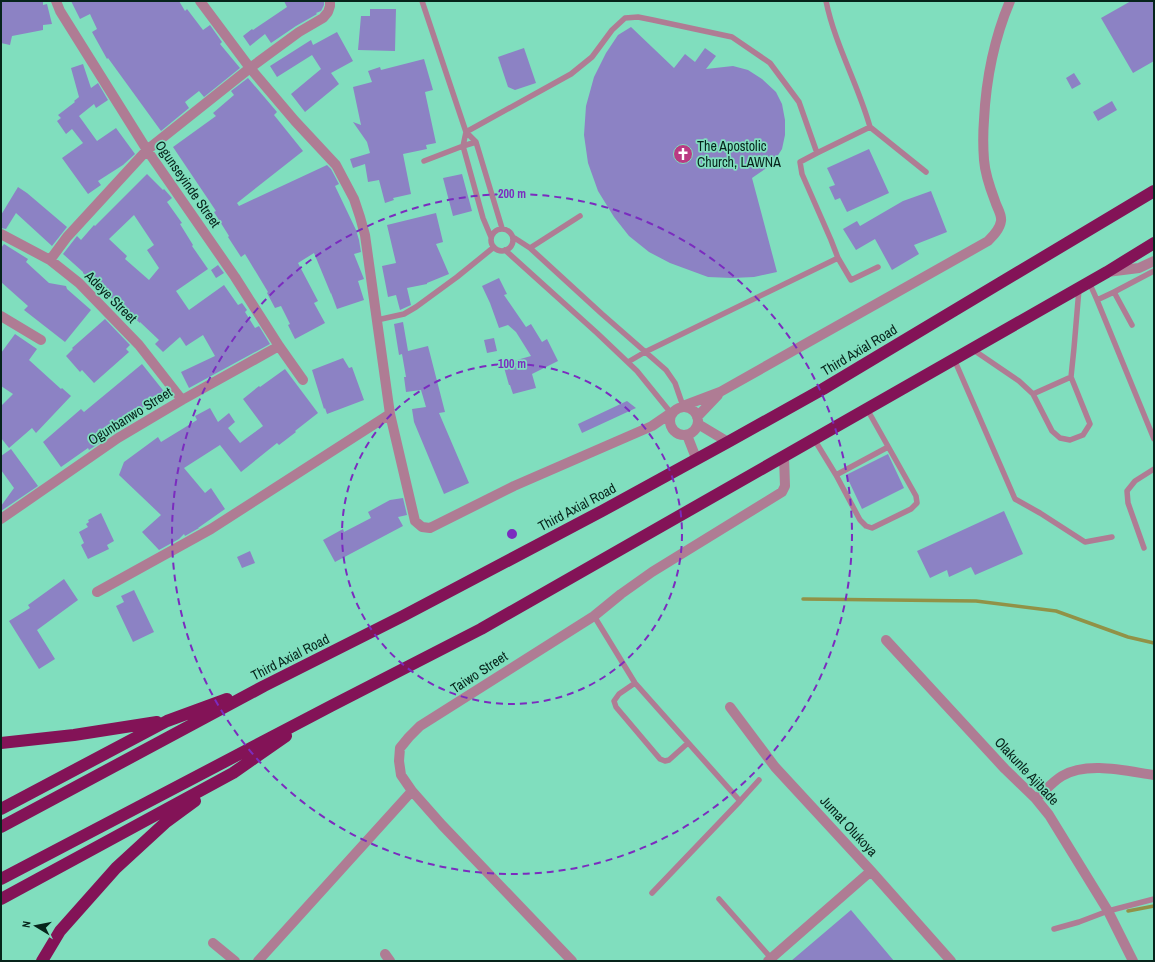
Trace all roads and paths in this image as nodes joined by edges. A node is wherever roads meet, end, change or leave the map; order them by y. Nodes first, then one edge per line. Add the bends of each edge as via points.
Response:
1 (56, 1) edge
2 (200, 1) edge
3 (330, 1) edge
4 (422, 1) edge
5 (826, 1) edge
6 (1010, 1) edge
7 (250, 68) junction
8 (870, 127) junction
9 (466, 132) junction
10 (476, 142) junction
11 (463, 146) junction
12 (147, 150) junction
13 (817, 153) junction
14 (424, 162) dead end
15 (926, 172) dead end
16 (1154, 191) edge
17 (580, 216) dead end
18 (502, 228) junction
19 (1, 234) edge
20 (491, 237) junction
21 (513, 237) junction
22 (1154, 243) edge
23 (494, 247) junction
24 (530, 248) junction
25 (505, 250) junction
26 (838, 258) junction
27 (50, 260) junction
28 (1154, 261) edge
29 (878, 267) dead end
30 (1154, 271) edge
31 (1107, 272) junction
32 (1084, 285) junction
33 (1114, 292) junction
34 (1097, 300) junction
35 (1, 316) edge
36 (377, 320) junction
37 (1132, 325) dead end
38 (41, 340) dead end
39 (279, 346) junction
40 (972, 349) junction
41 (645, 352) junction
42 (954, 359) junction
43 (628, 362) junction
44 (1071, 377) junction
45 (303, 380) dead end
46 (720, 392) junction
47 (1033, 394) junction
48 (182, 400) junction
49 (683, 406) junction
50 (867, 409) junction
51 (671, 413) junction
52 (390, 414) junction
53 (698, 420) junction
54 (652, 426) junction
55 (672, 429) junction
56 (687, 435) junction
57 (1154, 439) edge
58 (814, 440) junction
59 (728, 442) junction
60 (888, 447) junction
61 (784, 457) junction
62 (696, 458) junction
63 (1154, 469) edge
64 (836, 475) junction
65 (1, 519) edge
66 (1112, 537) dead end
67 (1144, 548) dead end
68 (97, 592) dead end
69 (594, 616) junction
70 (886, 640) dead end
71 (635, 683) junction
72 (264, 686) junction
73 (330, 706) junction
74 (730, 707) dead end
75 (167, 721) junction
76 (1, 743) edge
77 (688, 743) junction
78 (233, 773) junction
79 (1154, 775) edge
80 (760, 780) dead end
81 (412, 792) junction
82 (1036, 799) junction
83 (740, 801) junction
84 (1, 809) edge
85 (1, 827) edge
86 (871, 871) junction
87 (1, 879) edge
88 (652, 893) dead end
89 (1, 899) edge
90 (1154, 899) edge
91 (719, 900) dead end
92 (1108, 911) junction
93 (1054, 929) dead end
94 (213, 943) dead end
95 (770, 959) edge
96 (42, 961) edge
97 (235, 961) edge
98 (258, 961) edge
99 (572, 961) edge
100 (951, 961) edge
101 (1133, 961) edge

1 - 12 street, Ogunseyinde Street via 64,18
2 - 7 street
3 - 7 street via 328,12 323,18 299,32
4 - 9 lane
5 - 8 lane
6 - 46 street via 998,33 990,66 985,106 984,160 991,190 1001,215 999,228 988,241
7 - 12 street
7 - 36 street via 336,165 344,180 354,200 363,229
8 - 13 lane
8 - 15 lane
9 - 10 lane
9 - 11 lane
9 - 13 lane via 570,74 592,57 612,30 625,18 638,17 732,37 770,63 799,102
10 - 11 lane
10 - 18 lane
11 - 14 lane
11 - 20 lane via 483,218
12 - 27 street via 67,237
12 - 39 street, Ogunseyinde Street via 235,277
13 - 26 lane via 800,162 802,174
16 - 59 highway, Third Axial Road
17 - 24 lane
18 - 20 lane via 497,229
18 - 21 lane via 507,229
19 - 27 street, Adeye Street
20 - 23 lane
21 - 24 lane
21 - 25 lane via 510,248
22 - 31 highway
23 - 25 lane via 497,250
23 - 36 lane via 416,307 404,314
24 - 41 lane
25 - 43 lane
26 - 29 lane via 851,280
26 - 41 lane
27 - 48 street, Adeye Street via 79,283 139,345
28 - 31 street via 1139,268
30 - 33 lane
31 - 32 highway
32 - 34 lane
32 - 40 highway
32 - 44 lane
33 - 34 lane
33 - 37 lane
34 - 57 lane
35 - 38 street
36 - 52 street
39 - 45 street, Ogunseyinde Street
39 - 48 street, Ogunbanwo Street
40 - 42 highway
40 - 47 lane via 1020,381
41 - 43 lane
41 - 49 lane via 666,370
42 - 50 highway
42 - 66 lane via 1015,499 1085,542
43 - 51 lane
44 - 47 lane
44 - 47 lane via 1090,424 1083,435 1070,440 1060,438 1052,431
46 - 49 street
46 - 53 street
48 - 65 street, Ogunbanwo Street via 118,438
49 - 51 street
49 - 53 street via 696,413
50 - 58 highway
50 - 60 lane
51 - 54 street
51 - 55 street
52 - 54 street via 415,521 422,527 430,528 514,486
52 - 68 street via 211,529
53 - 56 street via 696,429
53 - 59 street
54 - 55 street
55 - 56 street via 676,433
56 - 62 street
58 - 61 highway
58 - 64 lane
59 - 62 highway, Third Axial Road
60 - 64 lane
60 - 64 lane via 916,496 917,503 912,509 872,528 866,526 860,520
61 - 69 street, Taiwo Street via 786,486 782,492 652,572
61 - 73 highway via 481,628
62 - 72 highway, Third Axial Road via 602,511
63 - 67 lane via 1135,481 1127,491 1128,503
69 - 71 lane
69 - 81 street, Taiwo Street via 420,726 400,748 401,775
70 - 82 street, Olakunle Ajibade
71 - 77 lane
71 - 77 lane via 619,694 614,701 660,759 669,760
72 - 75 highway
72 - 85 highway, Third Axial Road
73 - 78 highway
73 - 87 highway
74 - 86 street, Jumat Olukoya via 775,767
75 - 76 highway
75 - 84 highway
77 - 83 lane
78 - 89 highway
78 - 96 highway via 165,823 116,868 60,931
79 - 82 street via 1091,768 1074,770 1061,776
80 - 83 lane
81 - 98 street
81 - 99 street, Taiwo Street
82 - 92 street, Olakunle Ajibade via 1049,815
83 - 88 lane
86 - 95 street
86 - 100 street, Jumat Olukoya
90 - 92 lane
91 - 95 lane
92 - 93 lane
92 - 101 street, Olakunle Ajibade
94 - 97 street

